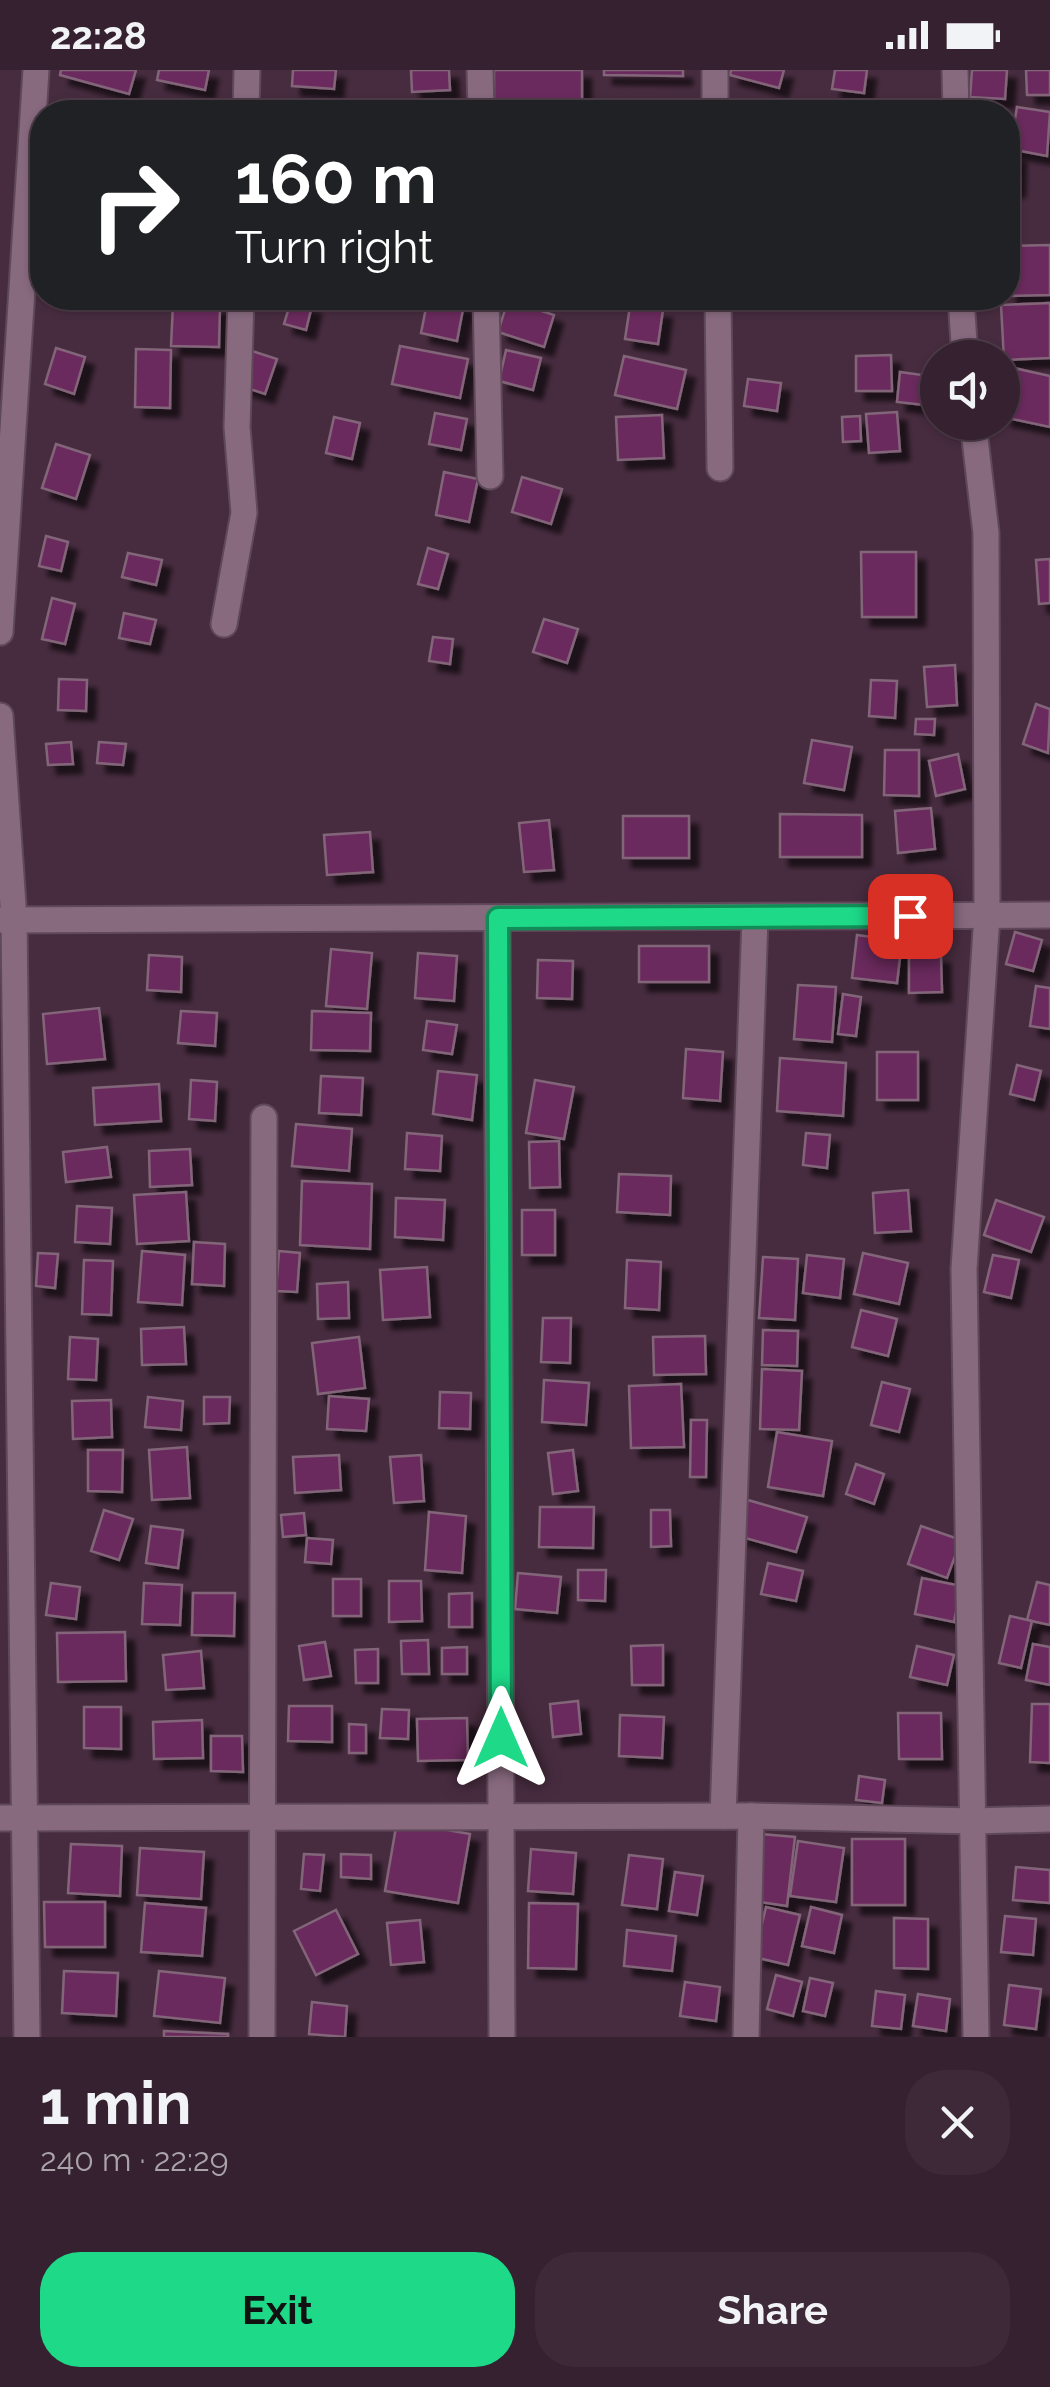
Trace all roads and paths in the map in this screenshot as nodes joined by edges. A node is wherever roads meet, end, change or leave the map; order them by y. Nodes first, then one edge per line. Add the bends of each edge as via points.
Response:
1 (36, 70) edge
2 (247, 70) edge
3 (480, 70) edge
4 (715, 70) edge
5 (955, 70) edge
6 (34, 100) edge
7 (246, 100) edge
8 (481, 100) edge
9 (715, 100) edge
10 (956, 100) edge
11 (30, 164) edge
12 (241, 310) edge
13 (486, 310) edge
14 (718, 310) edge
15 (962, 310) edge
16 (964, 340) edge
17 (975, 440) edge
18 (720, 468) dead end
19 (490, 476) dead end
20 (224, 624) dead end
21 (0, 632) edge
22 (0, 716) edge
23 (988, 915) junction
24 (1050, 915) edge
25 (498, 918) junction
26 (755, 918) junction
27 (7, 920) edge
28 (264, 1118) dead end
29 (501, 1816) junction
30 (722, 1816) junction
31 (750, 1816) junction
32 (262, 1817) junction
33 (12, 1818) edge
34 (1050, 1819) edge
35 (974, 1821) junction
36 (27, 2037) edge
37 (262, 2037) edge
38 (502, 2037) edge
39 (746, 2037) edge
40 (976, 2037) edge

1 - 6 street
2 - 7 street
3 - 8 street
4 - 9 street
5 - 10 street
11 - 21 street
12 - 20 street via 237,426 244,512
13 - 19 street
14 - 18 street
15 - 16 street
17 - 23 street via 986,533
22 - 27 street
23 - 24 street
23 - 26 street
23 - 35 street via 964,1269
25 - 26 street
25 - 27 street
25 - 29 street
26 - 30 street
27 - 33 street
28 - 32 street
29 - 30 street
29 - 32 street
29 - 38 street
30 - 31 street
31 - 35 street
31 - 39 street
32 - 33 street
32 - 37 street
33 - 36 street
34 - 35 street
35 - 40 street

